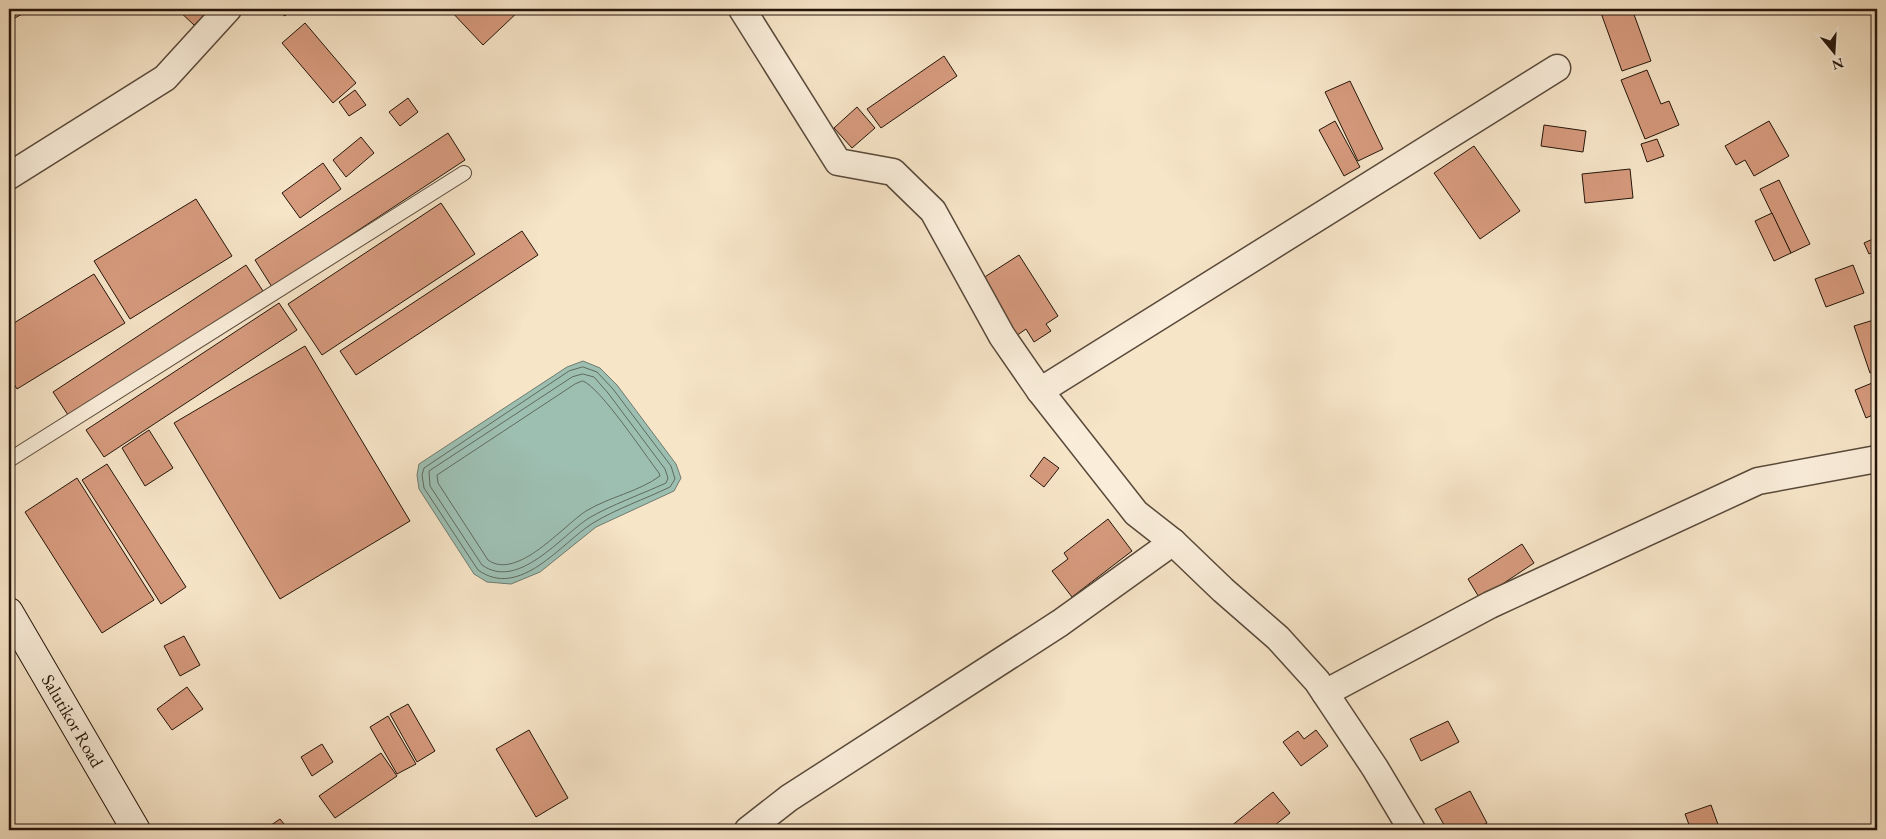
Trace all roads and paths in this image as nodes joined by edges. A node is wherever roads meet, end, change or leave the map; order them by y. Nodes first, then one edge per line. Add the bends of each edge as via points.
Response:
1 (228, 9) edge
2 (742, 9) edge
3 (1557, 68) dead end
4 (464, 172) dead end
5 (9, 176) edge
6 (1040, 391) junction
7 (1877, 459) edge
8 (9, 460) edge
9 (1173, 542) junction
10 (9, 612) edge
11 (1324, 693) junction
12 (136, 830) edge
13 (748, 830) edge
14 (1412, 830) edge

1 - 5 street via 165,78
2 - 6 street via 838,162 892,172 933,211 1002,336
3 - 6 street
4 - 8 lane
6 - 9 street via 1136,513
7 - 11 street via 1758,481 1490,605
9 - 11 street via 1278,638
9 - 13 street via 1060,623 789,798
10 - 12 main road, Salutikor Road
11 - 14 street

